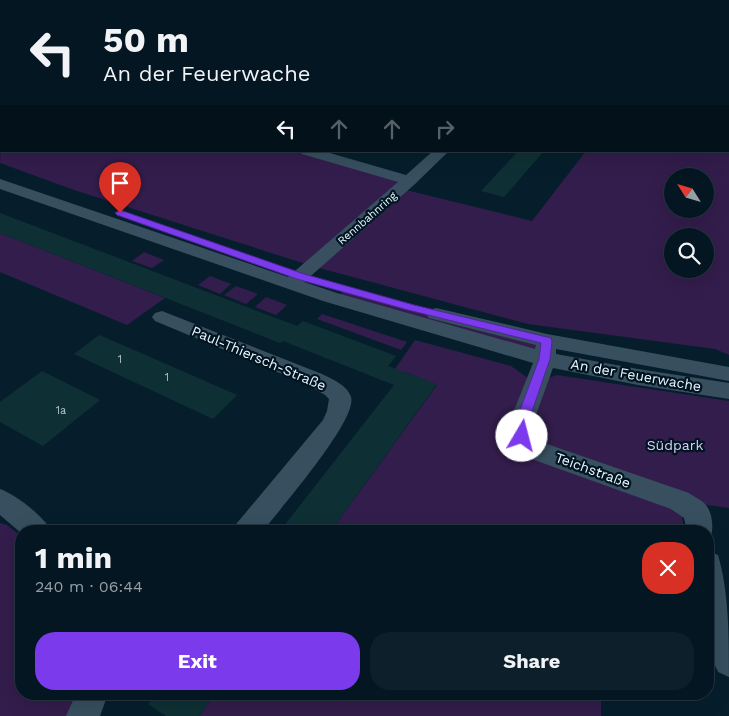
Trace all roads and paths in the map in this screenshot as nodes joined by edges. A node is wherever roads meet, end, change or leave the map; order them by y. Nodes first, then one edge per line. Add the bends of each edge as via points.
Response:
1 (311, 152) edge
2 (366, 152) edge
3 (444, 153) edge
4 (350, 164) junction
5 (0, 173) edge
6 (410, 181) junction
7 (0, 184) edge
8 (296, 280) junction
9 (162, 317) dead end
10 (546, 350) junction
11 (729, 374) edge
12 (729, 391) edge
13 (0, 500) edge
14 (31, 525) edge
15 (252, 525) edge
16 (699, 525) edge
17 (714, 592) edge
18 (729, 661) edge
19 (90, 700) edge
20 (83, 716) edge

1 - 4 street
2 - 4 street
3 - 6 street, Rennbahnring
4 - 6 street
5 - 8 street, An der Feuerwache
6 - 8 street, Rennbahnring
7 - 8 street, An der Feuerwache
8 - 10 street, An der Feuerwache via 356,305
9 - 15 street, Paul-Thiersch-Straße via 314,379 333,389 340,398 339,411 331,426
10 - 11 street, An der Feuerwache
10 - 12 street, An der Feuerwache via 638,377
10 - 16 street, Teichstraße via 521,423 522,436 535,450 680,501 696,512
13 - 14 street
17 - 18 street
19 - 20 street

